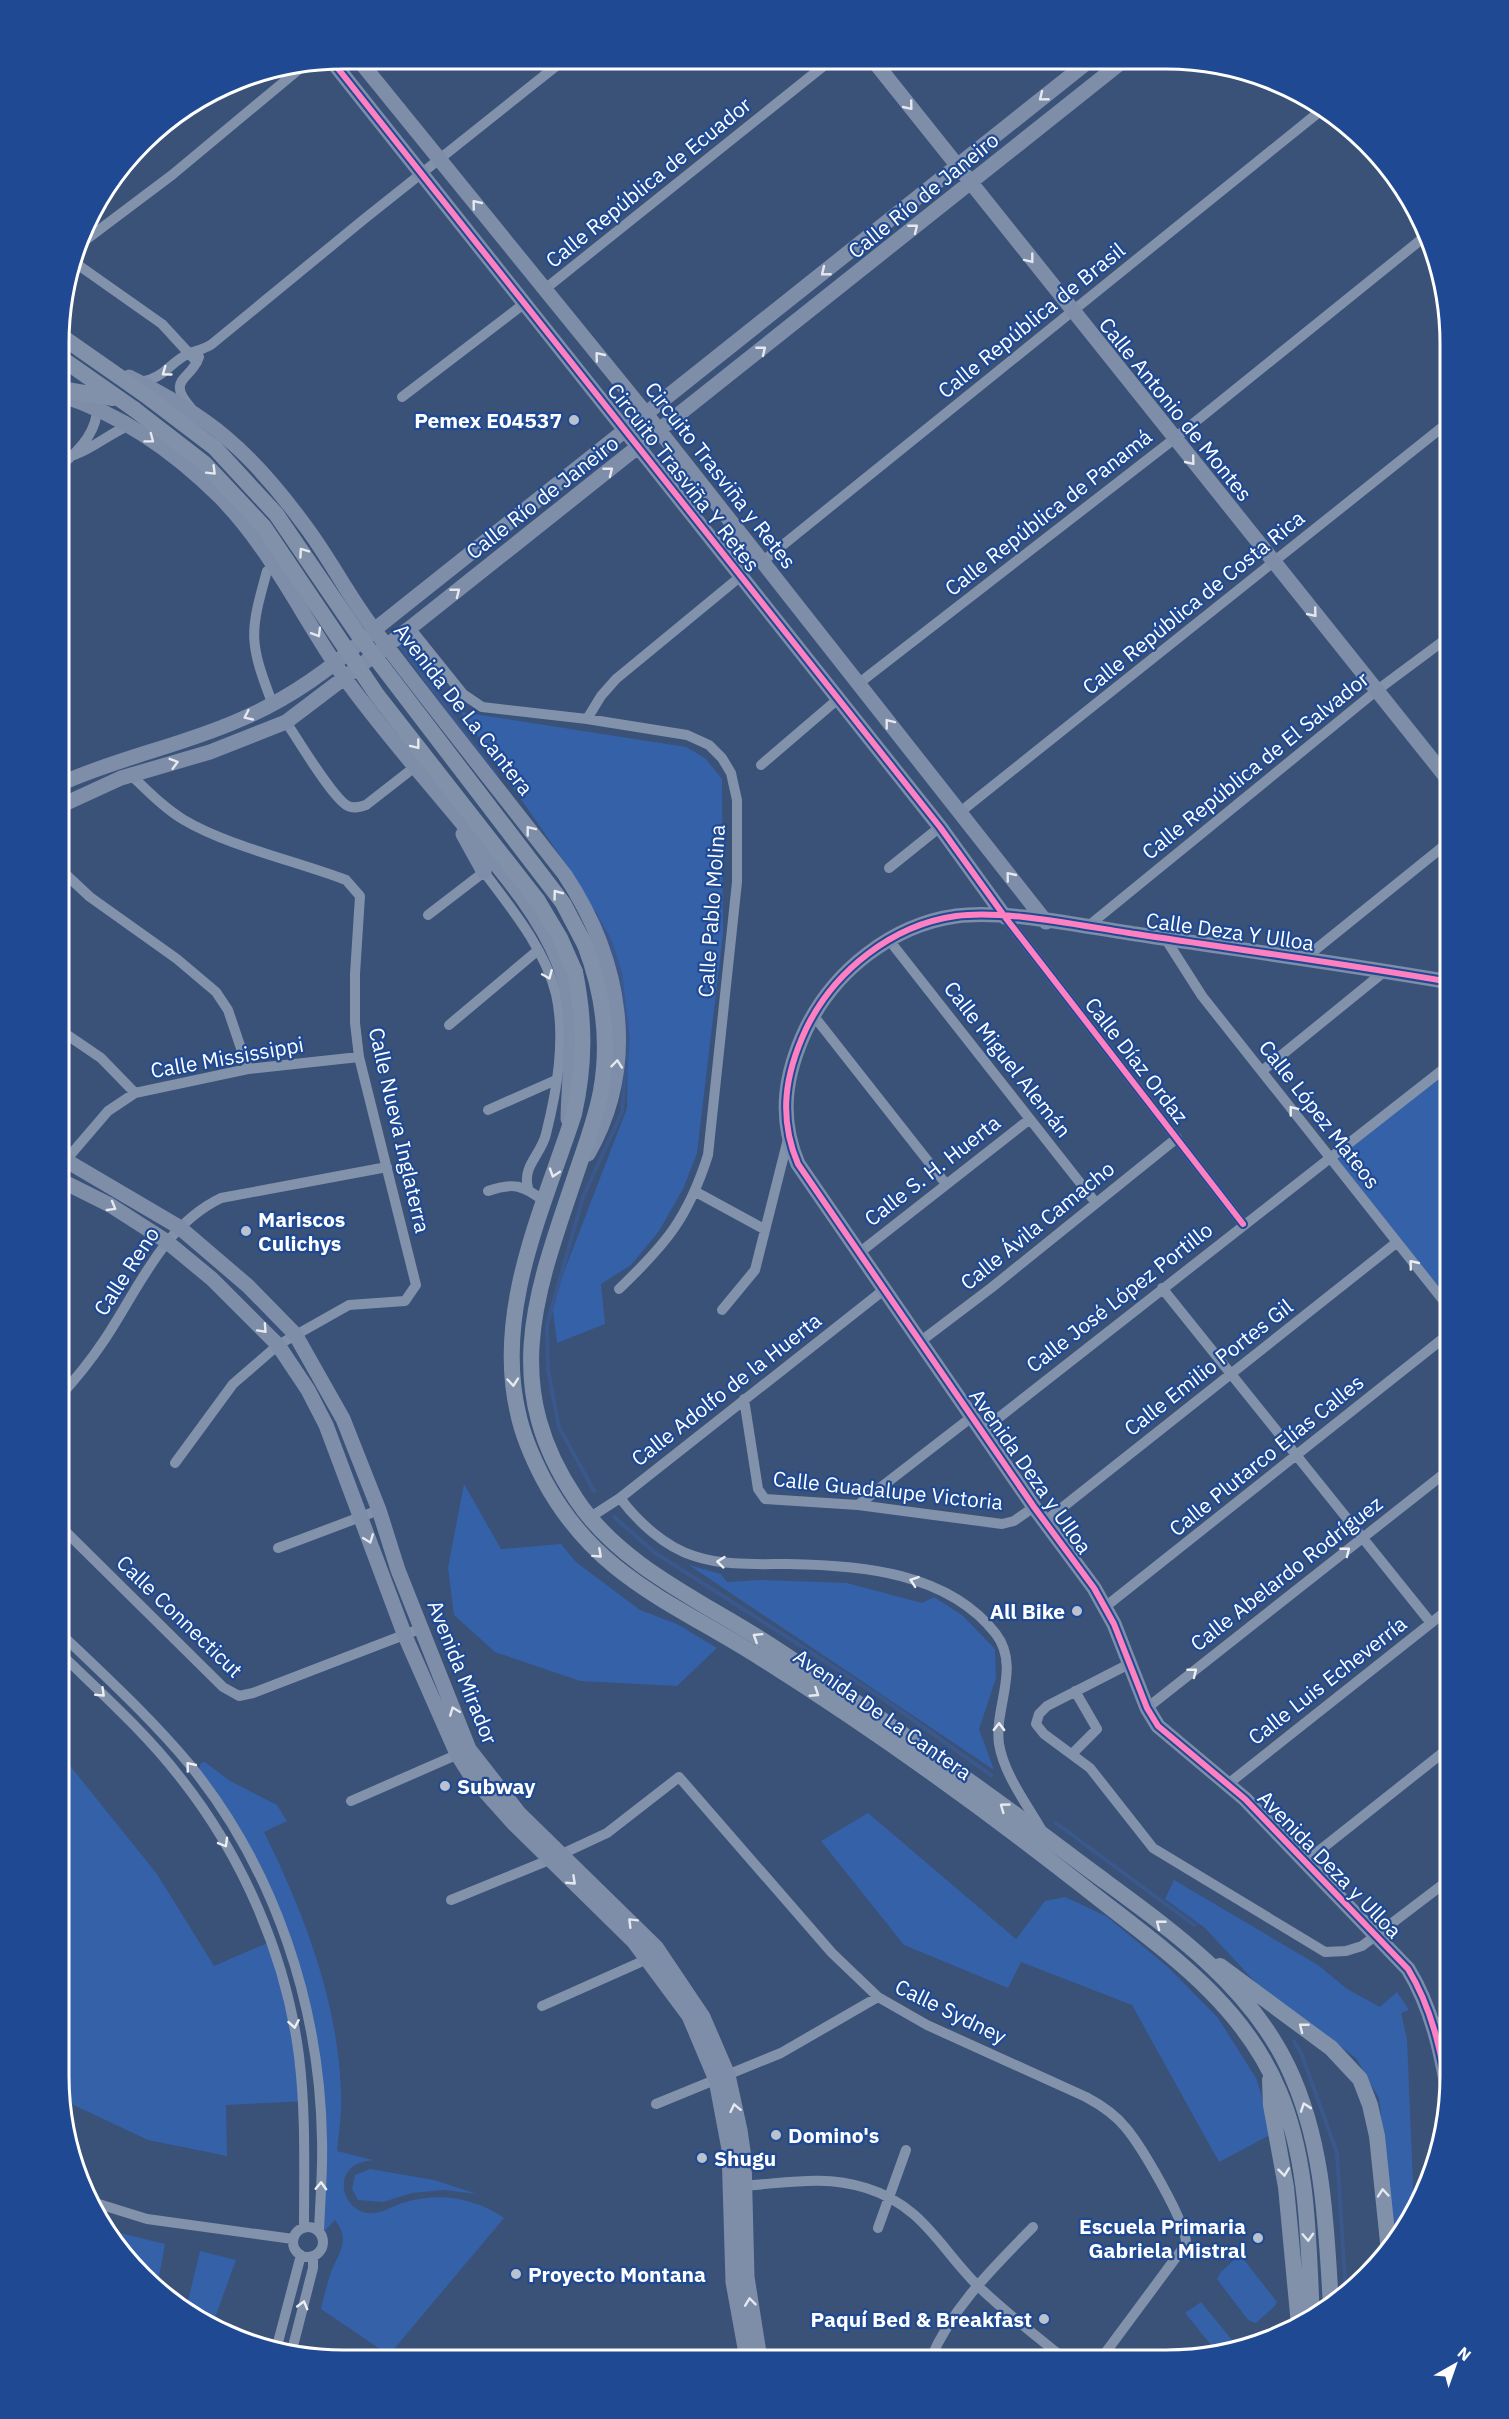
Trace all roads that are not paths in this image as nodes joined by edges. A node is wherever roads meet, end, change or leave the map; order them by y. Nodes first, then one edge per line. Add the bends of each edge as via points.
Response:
1 (339, 69) edge
2 (367, 69) edge
3 (553, 69) edge
4 (820, 69) edge
5 (880, 69) edge
6 (1079, 69) edge
7 (1113, 69) edge
8 (294, 73) edge
9 (1316, 114) edge
10 (440, 160) junction
11 (957, 166) junction
12 (422, 174) junction
13 (971, 183) junction
14 (90, 237) edge
15 (1420, 241) edge
16 (80, 266) edge
17 (545, 289) junction
18 (525, 303) junction
19 (1072, 312) junction
20 (69, 342) edge
21 (201, 351) junction
22 (189, 353) junction
23 (197, 362) junction
24 (69, 364) edge
25 (142, 388) junction
26 (69, 392) edge
27 (402, 397) dead end
28 (69, 398) edge
29 (97, 408) junction
30 (193, 410) junction
31 (128, 411) junction
32 (647, 415) junction
33 (1440, 429) edge
34 (627, 431) junction
35 (660, 431) junction
36 (1174, 439) junction
37 (639, 447) junction
38 (74, 455) junction
39 (69, 459) edge
40 (763, 561) junction
41 (329, 562) junction
42 (1272, 563) junction
43 (267, 571) dead end
44 (741, 576) junction
45 (297, 602) junction
46 (410, 628) junction
47 (374, 630) junction
48 (1440, 643) edge
49 (386, 646) junction
50 (336, 664) junction
51 (345, 678) junction
52 (858, 684) junction
53 (1376, 691) junction
54 (838, 699) junction
55 (431, 704) junction
56 (273, 705) junction
57 (587, 719) junction
58 (286, 722) junction
59 (387, 732) junction
60 (761, 765) dead end
61 (416, 766) junction
62 (1440, 770) edge
63 (131, 775) junction
64 (69, 780) edge
65 (69, 802) edge
66 (448, 805) junction
67 (959, 813) junction
68 (940, 827) junction
69 (1440, 849) edge
70 (889, 868) dead end
71 (484, 872) junction
72 (69, 877) edge
73 (428, 915) dead end
74 (1005, 917) junction
75 (1046, 922) junction
76 (1087, 927) junction
77 (1165, 938) junction
78 (889, 940) junction
79 (537, 951) junction
80 (1305, 958) junction
81 (1385, 971) junction
82 (1440, 980) edge
83 (813, 1015) junction
84 (449, 1025) dead end
85 (69, 1035) edge
86 (359, 1057) junction
87 (248, 1069) junction
88 (1262, 1071) junction
89 (1440, 1072) edge
90 (556, 1080) junction
91 (135, 1093) junction
92 (488, 1110) dead end
93 (1030, 1119) junction
94 (568, 1132) junction
95 (1177, 1138) junction
96 (788, 1139) junction
97 (69, 1152) edge
98 (1329, 1157) junction
99 (69, 1165) edge
100 (387, 1167) junction
101 (575, 1177) junction
102 (69, 1184) edge
103 (946, 1184) junction
104 (528, 1188) junction
105 (488, 1191) dead end
106 (696, 1192) junction
107 (545, 1202) junction
108 (1096, 1203) junction
109 (1243, 1224) junction
110 (179, 1227) junction
111 (764, 1229) junction
112 (166, 1241) junction
113 (1396, 1243) junction
114 (859, 1253) junction
115 (1162, 1288) junction
116 (619, 1289) dead end
117 (885, 1289) junction
118 (1440, 1297) edge
119 (722, 1310) dead end
120 (295, 1334) junction
121 (921, 1341) junction
122 (1440, 1341) edge
123 (511, 1342) junction
124 (531, 1344) junction
125 (278, 1345) junction
126 (1231, 1374) junction
127 (69, 1385) edge
128 (744, 1399) junction
129 (973, 1416) junction
130 (983, 1430) junction
131 (1297, 1455) junction
132 (175, 1463) dead end
133 (1440, 1476) edge
134 (620, 1498) junction
135 (858, 1505) junction
136 (1034, 1507) junction
137 (378, 1510) junction
138 (360, 1516) junction
139 (589, 1518) junction
140 (1044, 1522) junction
141 (69, 1535) edge
142 (1363, 1537) junction
143 (278, 1548) dead end
144 (1106, 1607) junction
145 (1440, 1616) edge
146 (1431, 1623) junction
147 (422, 1628) junction
148 (405, 1636) junction
149 (69, 1642) edge
150 (69, 1662) edge
151 (1130, 1664) junction
152 (1075, 1691) junction
153 (1146, 1708) junction
154 (145, 1715) junction
155 (134, 1725) junction
156 (463, 1752) junction
157 (1073, 1753) junction
158 (1440, 1755) edge
159 (1228, 1784) junction
160 (351, 1801) dead end
161 (1046, 1837) junction
162 (555, 1857) junction
163 (1305, 1862) junction
164 (1440, 1887) edge
165 (451, 1900) dead end
166 (272, 1901) junction
167 (258, 1908) junction
168 (1377, 1936) junction
169 (1194, 1950) junction
170 (655, 1956) junction
171 (878, 1997) junction
172 (542, 2006) dead end
173 (1440, 2022) edge
174 (1434, 2027) junction
175 (1440, 2055) edge
176 (1271, 2073) junction
177 (722, 2077) junction
178 (656, 2104) dead end
179 (906, 2150) dead end
180 (737, 2186) junction
181 (890, 2197) junction
182 (101, 2205) edge
183 (1034, 2227) dead end
184 (304, 2228) junction
185 (879, 2228) dead end
186 (319, 2232) junction
187 (1387, 2237) edge
188 (293, 2239) junction
189 (301, 2255) junction
190 (313, 2257) junction
191 (977, 2284) junction
192 (1330, 2295) edge
193 (1311, 2308) edge
194 (1298, 2316) edge
195 (278, 2342) edge
196 (293, 2346) edge
197 (745, 2350) edge
198 (759, 2350) edge
199 (935, 2350) edge
200 (1054, 2350) edge
201 (1107, 2350) edge

1 - 12 street, Circuito Trasviña Y Retes
2 - 10 street, Circuito Trasviña y Retes
3 - 10 street
4 - 17 street, Calle República de Ecuador
5 -> 11 street, Calle Antonio de Montes
6 -> 11 street, Calle Río de Janeiro
7 - 13 street, Calle Río de Janeiro
8 - 14 street via 172,176
9 - 19 street, Calle República de Brasil
10 - 12 street
17 -> 10 street, Circuito Trasviña y Retes
11 - 13 street, Calle Antonio de Montes
11 -> 32 street, Calle Río de Janeiro
12 - 18 street, Circuito Trasviña Y Retes
12 - 21 street
13 -> 19 street, Calle Antonio de Montes
35 -> 13 street, Calle Río de Janeiro
15 - 36 street, Calle República de Panamá
16 - 22 street via 162,324
32 -> 17 street, Circuito Trasviña y Retes
18 - 27 street
18 - 34 street, Circuito Trasviña Y Retes
19 - 36 street, Calle Antonio de Montes
19 - 40 street, Calle República de Brasil
20 - 25 main road, Avenida De La Cantera
21 - 22 street
21 - 23 street
22 - 23 street
22 -> 25 street
23 - 30 street via 182,379 179,390
24 - 31 main road, Avenida De La Cantera
25 - 30 street, Avenida De La Cantera
101 -> 25 main road, Avenida De La Cantera, bridge via 601,1090 605,1045 596,973 563,903 362,640 276,514 215,448
26 - 31 main road
28 - 29 street, Avenida De La Cantera
29 - 31 street, Avenida De La Cantera
29 - 38 street via 95,427
30 - 41 street, Avenida De La Cantera via 243,451 304,523
31 - 38 street via 114,431
31 -> 45 street, Avenida De La Cantera via 219,496 271,560
31 -> 94 main road, Avenida De La Cantera, bridge via 204,463 264,527 377,695 538,901 575,972 583,1008 581,1084
32 - 34 street, Calle Río de Janeiro
32 - 35 street, Circuito Trasviña y Retes
33 - 42 street, Calle República de Costa Rica
34 - 37 street, Circuito Trasviña Y Retes
34 - 47 street, Calle Río de Janeiro
35 - 37 street, Calle Río de Janeiro
35 - 40 street, Circuito Trasviña y Retes
36 -> 42 street, Calle Antonio de Montes
36 - 52 street, Calle República de Panamá
37 - 44 street, Circuito Trasviña Y Retes
46 -> 37 street, Calle Río de Janeiro
38 - 39 street
40 - 52 street, Circuito Trasviña y Retes
41 - 45 street via 334,601 329,608 317,613
41 - 47 street, Avenida De La Cantera
42 -> 53 street, Calle Antonio de Montes
42 - 67 street, Calle República de Costa Rica
43 - 56 street via 253,628 253,644
44 - 54 street, Circuito Trasviña Y Retes
44 - 57 street via 616,679
45 -> 50 street, Avenida De La Cantera
46 - 49 street, Calle Río de Janeiro
46 - 57 street, Calle Pablo Molina via 473,703
47 - 49 street, Avenida De La Cantera
47 - 50 street, Calle Río de Janeiro
48 - 53 street, Calle República de El Salvador
49 - 51 street, Calle Río de Janeiro
49 - 55 street, Avenida De La Cantera
50 - 51 street, Avenida De La Cantera
50 - 56 street, Calle Río de Janeiro
51 - 58 street, Calle Río de Janeiro
51 - 59 street, Avenida De La Cantera
67 -> 52 street, Circuito Trasviña y Retes
53 - 62 street, Calle Antonio de Montes
53 - 76 street, Calle República de El Salvador
54 - 60 street
54 - 68 street, Circuito Trasviña Y Retes
55 - 59 street via 405,694 396,699 386,715
101 -> 55 street, Avenida De La Cantera via 598,1137 611,1101 617,1066 619,1029 607,957 582,901 565,875
56 -> 64 street, Calle Río de Janeiro via 192,738
57 - 106 street, Calle Pablo Molina via 687,735 709,746 731,773 737,800 734,921 708,1155
58 - 61 street via 333,791 348,806 366,805
63 -> 58 street, Calle Río de Janeiro via 210,752
59 - 61 street, Avenida De La Cantera
61 - 66 street, Avenida De La Cantera
63 - 65 street, Calle Río de Janeiro
63 - 86 street, Calle Nueva Inglaterra via 184,821 354,887 361,905 355,974
66 - 71 street
66 - 94 street, Avenida De La Cantera via 526,904 560,965 573,1035
75 -> 67 street, Circuito Trasviña y Retes
68 - 70 street
68 - 74 street, Circuito Trasviña Y Retes
69 - 80 street
71 - 73 street
71 - 79 street
72 - 87 street via 216,992 228,1010
74 - 75 street, Calle Deza Y Ulloa
74 - 78 street, Avenida Deza y Ulloa via 957,916 923,924
74 - 95 street, Calle Díaz Ordaz
75 - 76 street, Calle Deza Y Ulloa
76 - 77 street, Calle Deza Y Ulloa
77 - 80 street, Calle Deza Y Ulloa
77 - 88 street, Calle López Mateos via 1202,996
78 - 83 street, Avenida Deza y Ulloa via 845,974
78 - 93 street, Calle Miguel Alemán
79 - 84 street
79 -> 90 street via 555,992 559,1013
80 - 81 street, Calle Deza Y Ulloa
81 - 82 street, Calle Deza Y Ulloa
81 - 88 street
83 - 96 street, Avenida Deza y Ulloa via 789,1081 784,1108
83 - 103 street
85 - 91 street via 101,1058
86 - 87 street, Calle Mississippi
86 - 100 street, Calle Nueva Inglaterra
87 - 91 street, Calle Mississippi
98 -> 88 street, Calle López Mateos
89 - 98 street, Calle José López Portillo
90 - 92 street
90 - 104 street via 546,1136 526,1175
91 - 97 street, Calle Mississippi via 108,1111
93 - 103 street, Calle S. H. Huerta
93 - 108 street, Calle Miguel Alemán
94 -> 107 main road, Avenida De La Cantera
95 - 108 street, Calle Ávila Camacho
95 - 109 street, Calle Díaz Ordaz
96 - 111 street
96 - 114 street, Avenida Deza y Ulloa via 798,1164
98 - 109 street, Calle José López Portillo
98 - 113 street, Calle López Mateos
99 - 110 street, Avenida Mirador
100 - 110 street, Calle Reno via 221,1198
100 - 120 street, Calle Nueva Inglaterra via 416,1285 414,1291 400,1303 349,1305
101 - 124 main road, Avenida De La Cantera via 537,1296
102 -> 112 street, Avenida Mirador
103 - 114 street, Calle S. H. Huerta
104 - 105 street via 505,1184
104 - 107 street
106 - 111 street
106 - 116 street, Calle Pablo Molina via 654,1256
107 - 123 main road, Avenida De La Cantera via 513,1306
108 - 121 street, Calle Ávila Camacho
109 - 115 street, Calle José López Portillo
110 - 112 street, Calle Reno
110 - 120 street, Avenida Mirador via 248,1286
111 - 119 street via 755,1270
112 -> 125 street, Avenida Mirador via 212,1279
112 - 127 street, Calle Reno via 105,1340
118 -> 113 street, Calle López Mateos
113 - 126 street, Calle Emilio Portes Gil
114 - 117 street, Avenida Deza y Ulloa
115 - 126 street
115 - 130 street, Calle José López Portillo
117 - 121 street, Avenida Deza y Ulloa
117 - 128 street, Calle Adolfo de la Huerta
120 - 125 street, Calle Nueva Inglaterra
120 - 137 street, Avenida Mirador via 343,1419
121 - 129 street, Avenida Deza y Ulloa
122 - 131 street, Calle Plutarco Elías Calles
123 - 124 main road
123 -> 176 main road, Avenida De La Cantera via 514,1394 525,1437 551,1492 591,1547 626,1576 837,1707 1034,1848 1193,1973 1231,2012
124 - 139 main road, Avenida De La Cantera via 531,1388 539,1426 563,1478
125 - 132 street, Calle Nueva Inglaterra via 233,1384
125 - 138 street, Avenida Mirador via 326,1425
126 - 131 street
126 - 140 street, Calle Emilio Portes Gil
128 - 134 street, Calle Adolfo de la Huerta
128 - 135 street, Calle Guadalupe Victoria via 762,1497
129 - 130 street, Avenida Deza y Ulloa
129 - 135 street
130 - 136 street, Avenida Deza y Ulloa
131 - 142 street
131 - 144 street, Calle Plutarco Elías Calles
133 - 142 street, Calle Abelardo Rodríguez
134 - 139 street, Calle Adolfo de la Huerta
161 -> 134 street via 999,1747 998,1722 1007,1663 1004,1648 972,1612 941,1591 892,1574 838,1566 721,1562 692,1556 656,1534
135 - 136 street, Calle Guadalupe Victoria via 1002,1524
136 - 140 street, Avenida Deza y Ulloa
137 - 138 street
137 - 147 street, Avenida Mirador
138 - 143 street
138 -> 148 street, Avenida Mirador
161 -> 139 main road, Avenida De La Cantera via 849,1697 646,1567
140 - 144 street, Avenida Deza y Ulloa
141 - 148 street, Calle Connecticut via 230,1693 246,1695
142 - 146 street
153 -> 142 street, Calle Abelardo Rodríguez
144 - 151 street, Avenida Deza y Ulloa
145 - 146 street, Calle Luis Echeverría
146 - 159 street, Calle Luis Echeverría
147 - 148 street, Calle Connecticut
156 -> 147 street, Avenida Mirador
148 - 156 street, Avenida Mirador
149 - 154 street
150 -> 155 street
151 - 152 street
151 - 153 street, Avenida Deza y Ulloa
152 - 157 street via 1097,1729
152 - 157 street via 1047,1706 1036,1720 1040,1730
153 - 159 street, Avenida Deza y Ulloa via 1165,1734
154 - 155 street
166 -> 154 street via 218,1805
155 -> 167 street via 208,1814
156 - 160 street
156 - 162 street, Avenida Mirador
157 - 168 street via 1098,1776 1153,1848 1314,1947 1325,1952 1346,1951
158 - 163 street
159 - 163 street, Avenida Deza y Ulloa
169 -> 161 main road, Avenida De La Cantera
162 - 165 street
162 - 170 street, Avenida Mirador
162 - 171 street, Calle Sydney via 607,1833 679,1777 832,1953
163 - 168 street, Avenida Deza y Ulloa
164 - 168 street
166 - 167 street
186 -> 166 street via 322,2140 314,2052 297,1973
167 -> 184 street via 283,1976 299,2054
168 - 174 street, Avenida Deza y Ulloa via 1411,1974
187 -> 169 main road via 1377,2136 1360,2079 1343,2058 1318,2038
192 -> 169 main road, Avenida De La Cantera via 1319,2164 1301,2096 1288,2065 1258,2018
170 - 172 street
170 - 177 street, Avenida Mirador via 703,2017
171 - 177 street via 805,2042
171 - 201 street, Calle Sydney via 927,2025 1094,2101 1117,2118 1137,2143 1185,2230 1186,2244
173 - 174 street
174 - 175 street, Avenida Deza y Ulloa
176 -> 193 main road, Avenida De La Cantera via 1285,2107 1302,2172
176 -> 194 main road via 1269,2093 1285,2175
177 - 178 street
177 - 180 street, Avenida Mirador via 740,2130
179 - 181 street
180 - 181 street via 800,2179 854,2185
180 - 197 street, Avenida Mirador via 733,2282
198 -> 180 street, Avenida Mirador
181 - 185 street
181 - 191 street via 912,2210 928,2226
182 - 188 street via 147,2218
183 - 191 street
184 - 186 street
184 - 188 street
186 - 190 street via 323,2247
188 - 189 street
189 - 190 street
189 - 195 street
196 -> 190 street
191 - 199 street
191 - 200 street

